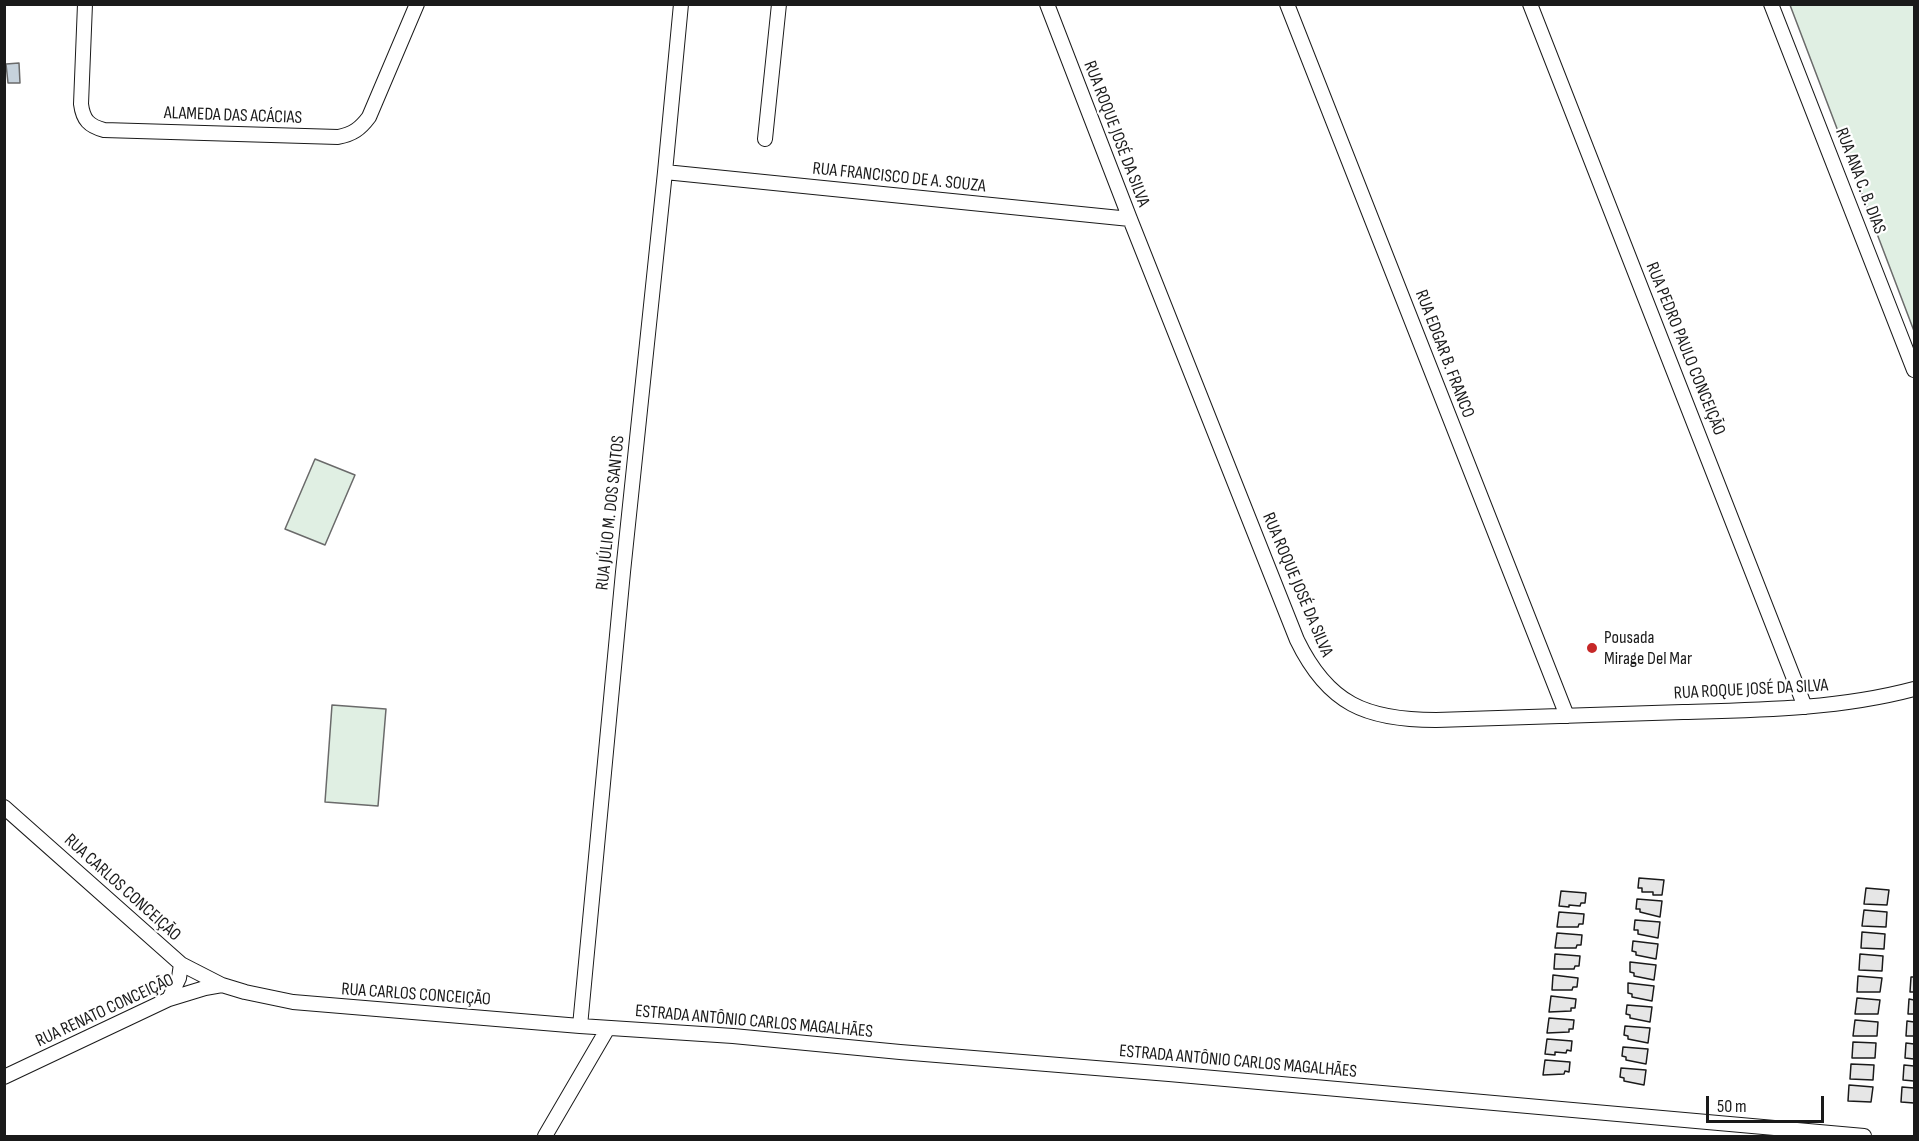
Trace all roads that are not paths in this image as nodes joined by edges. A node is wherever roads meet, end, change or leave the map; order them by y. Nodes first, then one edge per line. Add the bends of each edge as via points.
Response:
1 (85, 4) edge
2 (417, 4) edge
3 (681, 4) edge
4 (779, 4) edge
5 (1047, 4) edge
6 (1287, 4) edge
7 (1530, 4) edge
8 (1771, 4) edge
9 (765, 138) dead end
10 (666, 172) junction
11 (1130, 219) junction
12 (1914, 370) edge
13 (1914, 689) edge
14 (1805, 707) junction
15 (1568, 716) junction
16 (4, 807) edge
17 (181, 964) junction
18 (222, 985) junction
19 (169, 999) junction
20 (580, 1026) junction
21 (608, 1028) junction
22 (4, 1077) edge
23 (545, 1137) edge
24 (1864, 1137) edge

1 - 2 street, ALAMEDA DAS ACÁCIAS via 81,104 87,122 94,127 338,137 361,129 369,117
3 - 10 street, RUA JÚLIO M. DOS SANTOS
4 - 9 street
5 - 11 street, RUA ROQUE JOSÉ DA SILVA
6 - 15 street, RUA EDGAR B. FRANCO
7 - 14 street, RUA PEDRO PAULO CONCEIÇÃO
8 - 12 street, RUA ANA C. B. DIAS
10 - 11 street, RUA FRANCISCO DE A. SOUZA
10 - 20 street, RUA JÚLIO M. DOS SANTOS
11 - 15 street, RUA ROQUE JOSÉ DA SILVA via 1297,640 1324,683 1362,709 1399,719
13 - 14 street, RUA ROQUE JOSÉ DA SILVA
14 - 15 street, RUA ROQUE JOSÉ DA SILVA
16 - 17 street, RUA CARLOS CONCEIÇÃO
17 - 18 street, RUA CARLOS CONCEIÇÃO
17 - 19 street
18 - 19 street, RUA RENATO CONCEIÇÃO
18 - 20 street, RUA CARLOS CONCEIÇÃO via 318,1005
19 - 22 street, RUA RENATO CONCEIÇÃO
20 - 21 street, RUA CARLOS CONCEIÇÃO
21 - 23 street
21 - 24 street, ESTRADA ANTÔNIO CARLOS MAGALHÃES

